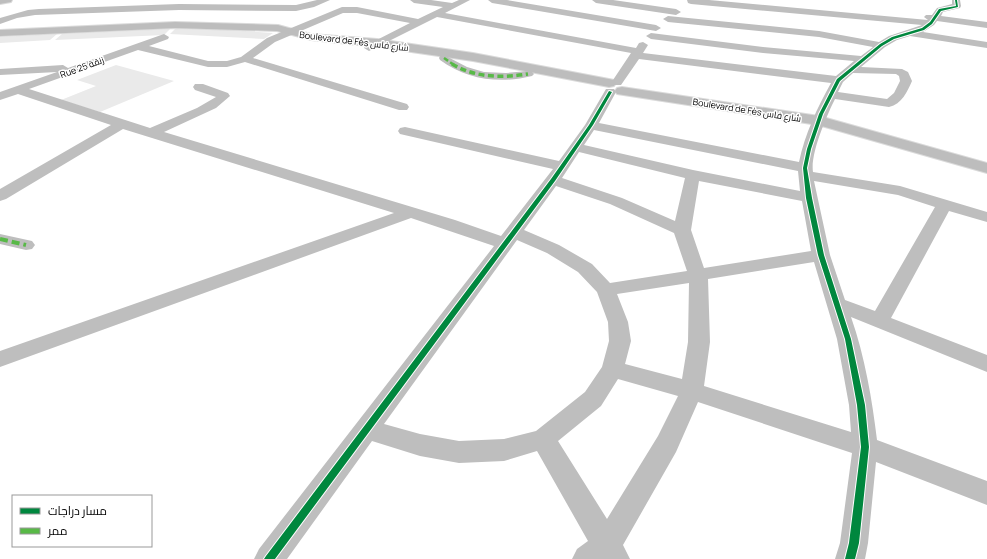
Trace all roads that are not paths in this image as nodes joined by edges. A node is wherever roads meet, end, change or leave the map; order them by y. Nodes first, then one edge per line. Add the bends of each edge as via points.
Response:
1 (7, 0) edge
2 (112, 0) edge
3 (212, 0) edge
4 (238, 0) edge
5 (326, 0) edge
6 (414, 0) edge
7 (466, 0) edge
8 (492, 0) edge
9 (596, 0) edge
10 (956, 0) edge
11 (0, 1) edge
12 (691, 1) edge
13 (452, 6) junction
14 (855, 6) dead end
15 (179, 7) junction
16 (263, 7) junction
17 (74, 12) junction
18 (676, 12) junction
19 (28, 13) junction
20 (435, 14) junction
21 (668, 19) junction
22 (934, 20) junction
23 (0, 21) edge
24 (419, 22) junction
25 (987, 25) edge
26 (2, 30) edge
27 (51, 30) junction
28 (291, 32) junction
29 (653, 32) junction
30 (910, 33) junction
31 (168, 37) joint
32 (248, 40) dead end
33 (271, 40) junction
34 (66, 42) dead end
35 (881, 44) junction
36 (987, 45) edge
37 (373, 46) junction
38 (140, 47) junction
39 (637, 53) junction
40 (245, 58) junction
41 (84, 66) junction
42 (0, 72) edge
43 (846, 76) junction
44 (199, 87) dead end
45 (614, 88) junction
46 (19, 90) junction
47 (0, 96) edge
48 (402, 107) dead end
49 (820, 118) junction
50 (122, 124) junction
51 (591, 125) junction
52 (153, 132) junction
53 (405, 132) dead end
54 (576, 147) junction
55 (987, 160) edge
56 (987, 168) edge
57 (805, 172) junction
58 (557, 173) junction
59 (693, 175) junction
60 (0, 196) edge
61 (809, 198) junction
62 (944, 204) junction
63 (409, 213) junction
64 (987, 217) edge
65 (682, 230) junction
66 (510, 238) junction
67 (0, 240) edge
68 (26, 245) dead end
69 (821, 255) junction
70 (698, 276) junction
71 (606, 290) junction
72 (837, 304) junction
73 (880, 320) junction
74 (0, 359) edge
75 (987, 364) edge
76 (613, 369) junction
77 (692, 392) junction
78 (367, 430) junction
79 (543, 439) junction
80 (865, 447) junction
81 (987, 493) edge
82 (603, 555) edge
83 (269, 559) edge
84 (850, 559) edge

1 - 11 main road
2 - 19 street
3 - 15 street
4 - 16 street
5 - 16 street via 291,8
6 - 13 street
7 - 13 street
8 - 29 street
9 - 18 street
10 - 22 street via 957,6 940,10
12 - 18 street
12 - 22 street
13 - 20 street
14 - 22 street
15 - 16 street
15 - 17 street
17 - 19 street
17 - 27 street
18 - 21 street
19 - 23 street
20 - 24 street
20 - 39 street
21 - 29 street
21 - 35 street via 818,34
22 - 25 street
22 - 30 street via 922,29
24 - 28 street via 346,9
24 - 37 street
26 - 27 main road, Boulevard de Fès شارع فاس
27 - 28 main road, Boulevard de Fès شارع فاس via 211,25 268,27
28 - 33 street
28 - 37 main road, Boulevard de Fès شارع فاس
29 - 39 street
29 - 43 street via 763,50
30 - 35 street
30 - 36 street
31 - 34 main road
31 - 38 street, Rue 25 زنقة
32 - 33 main road, Boulevard de Fès شارع فاس
33 - 37 main road, Boulevard de Fès شارع فاس
33 - 40 street
35 - 43 street
37 - 45 main road, Boulevard de Fès شارع فاس
37 - 45 main road, Boulevard de Fès شارع فاس via 473,57
38 - 40 street via 213,64 227,64
38 - 41 street, Rue 25 زنقة
39 - 43 street
39 - 45 street
40 - 48 street
41 - 42 street
41 - 46 street, Rue 25 زنقة
43 - 49 street
44 - 52 street via 224,96 213,105
45 - 49 main road, Boulevard de Fès شارع فاس
45 - 51 street
46 - 47 street, Rue 25 زنقة
46 - 50 street
49 - 55 main road, Boulevard de Fès شارع فاس
49 - 56 main road, Boulevard de Fès شارع فاس
49 - 57 street via 809,149
50 - 52 street
50 - 60 street
51 - 54 street
51 - 57 street
52 - 63 street
53 - 58 street
54 - 58 street
54 - 59 street
57 - 61 street
57 - 62 street via 900,191
58 - 65 street
58 - 66 street
59 - 61 street
59 - 65 street
61 - 69 street
62 - 64 street
62 - 73 street via 910,270
63 - 66 street
63 - 74 street
65 - 70 street
66 - 71 street via 553,249 585,268
66 - 78 street
67 - 68 street
69 - 70 street
69 - 72 street
70 - 71 street
70 - 77 street via 699,342
71 - 76 street via 618,322 620,341
72 - 73 street
72 - 80 street via 848,339 861,405
73 - 75 street
76 - 77 street
76 - 79 street via 593,398
77 - 80 street
77 - 82 street via 667,444
78 - 79 street via 420,445 459,452 504,450
78 - 83 street
79 - 82 street
80 - 81 street
80 - 84 street

